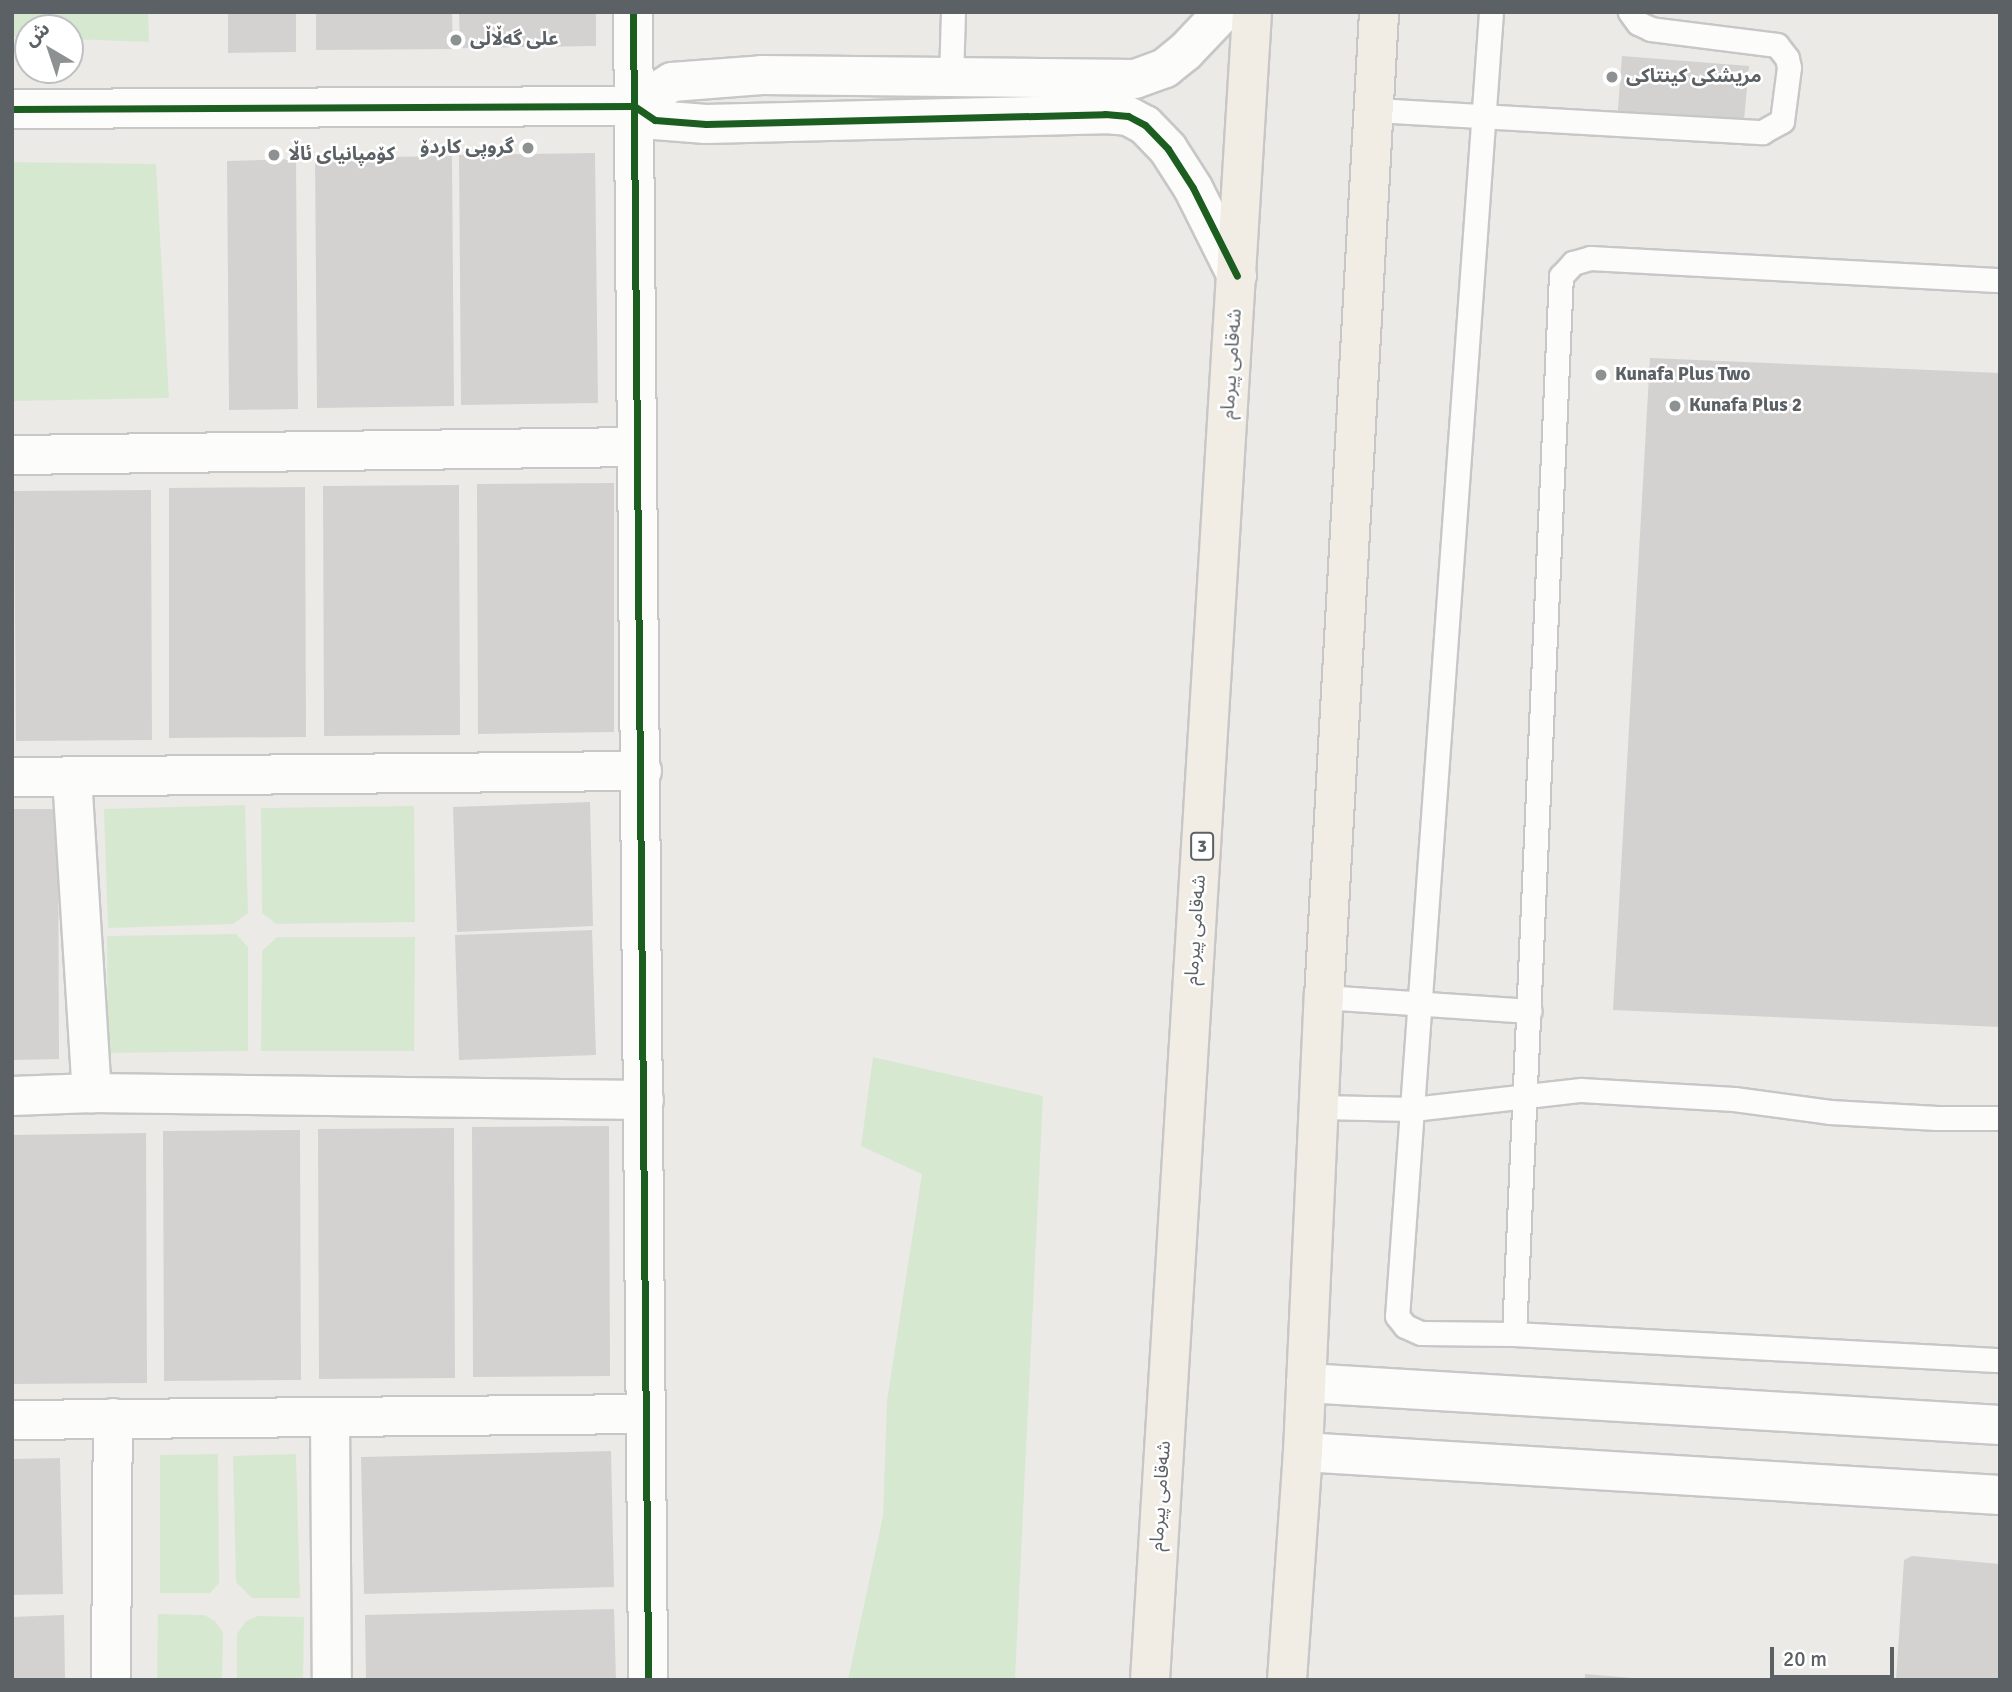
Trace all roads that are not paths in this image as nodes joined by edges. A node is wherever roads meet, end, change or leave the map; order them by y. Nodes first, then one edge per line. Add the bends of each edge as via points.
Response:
1 (634, 12) edge
2 (953, 12) edge
3 (1223, 12) edge
4 (1252, 12) edge
5 (1379, 12) edge
6 (1491, 12) edge
7 (1630, 12) edge
8 (951, 79) junction
9 (634, 106) junction
10 (12, 109) edge
11 (1375, 110) junction
12 (1482, 114) junction
13 (1237, 276) junction
14 (2000, 280) edge
15 (637, 447) junction
16 (12, 455) edge
17 (642, 771) junction
18 (12, 777) edge
19 (72, 777) junction
20 (1324, 997) junction
21 (1420, 1003) junction
22 (1530, 1010) junction
23 (92, 1093) junction
24 (12, 1096) edge
25 (1526, 1097) junction
26 (644, 1100) junction
27 (1319, 1107) junction
28 (1413, 1109) junction
29 (2000, 1118) edge
30 (1514, 1334) junction
31 (2000, 1360) edge
32 (1306, 1383) junction
33 (646, 1414) junction
34 (113, 1418) junction
35 (330, 1418) junction
36 (12, 1420) edge
37 (2000, 1425) edge
38 (1303, 1452) junction
39 (2000, 1494) edge
40 (111, 1680) edge
41 (332, 1680) edge
42 (648, 1680) edge
43 (1150, 1680) edge
44 (1287, 1680) edge

1 - 9 street
2 - 8 lane
3 - 8 street via 1165,68 1135,79
4 - 13 highway, شەقامی پیرمام / 3
5 - 11 highway
6 - 12 lane
7 - 12 lane via 1638,23 1651,29 1777,44 1789,67 1782,121 1762,132
8 - 9 street via 762,75 672,82
9 - 10 street
9 - 13 street via 655,120 706,124 1128,116 1145,125 1168,149
9 - 15 street
11 - 12 lane
11 - 20 highway
12 - 21 lane
13 - 43 highway, شەقامی پیرمام / 3
14 - 22 lane via 1590,258 1573,263 1562,276
15 - 16 street
15 - 17 street
17 - 19 street
17 - 26 street
18 - 19 street
19 - 23 street
20 - 21 lane
20 - 27 highway
21 - 22 lane
21 - 28 lane
22 - 25 lane
23 - 24 street
23 - 26 street
25 - 28 lane
25 - 29 lane via 1581,1090 1734,1099 1830,1112
25 - 30 lane
26 - 33 street
27 - 28 lane
27 - 32 highway
28 - 30 lane via 1397,1316 1405,1326 1421,1333
30 - 31 lane
32 - 37 street
32 - 38 highway
33 - 35 street
33 - 42 street
34 - 35 street
34 - 36 street
34 - 40 street
35 - 41 street
38 - 39 street
38 - 44 highway

